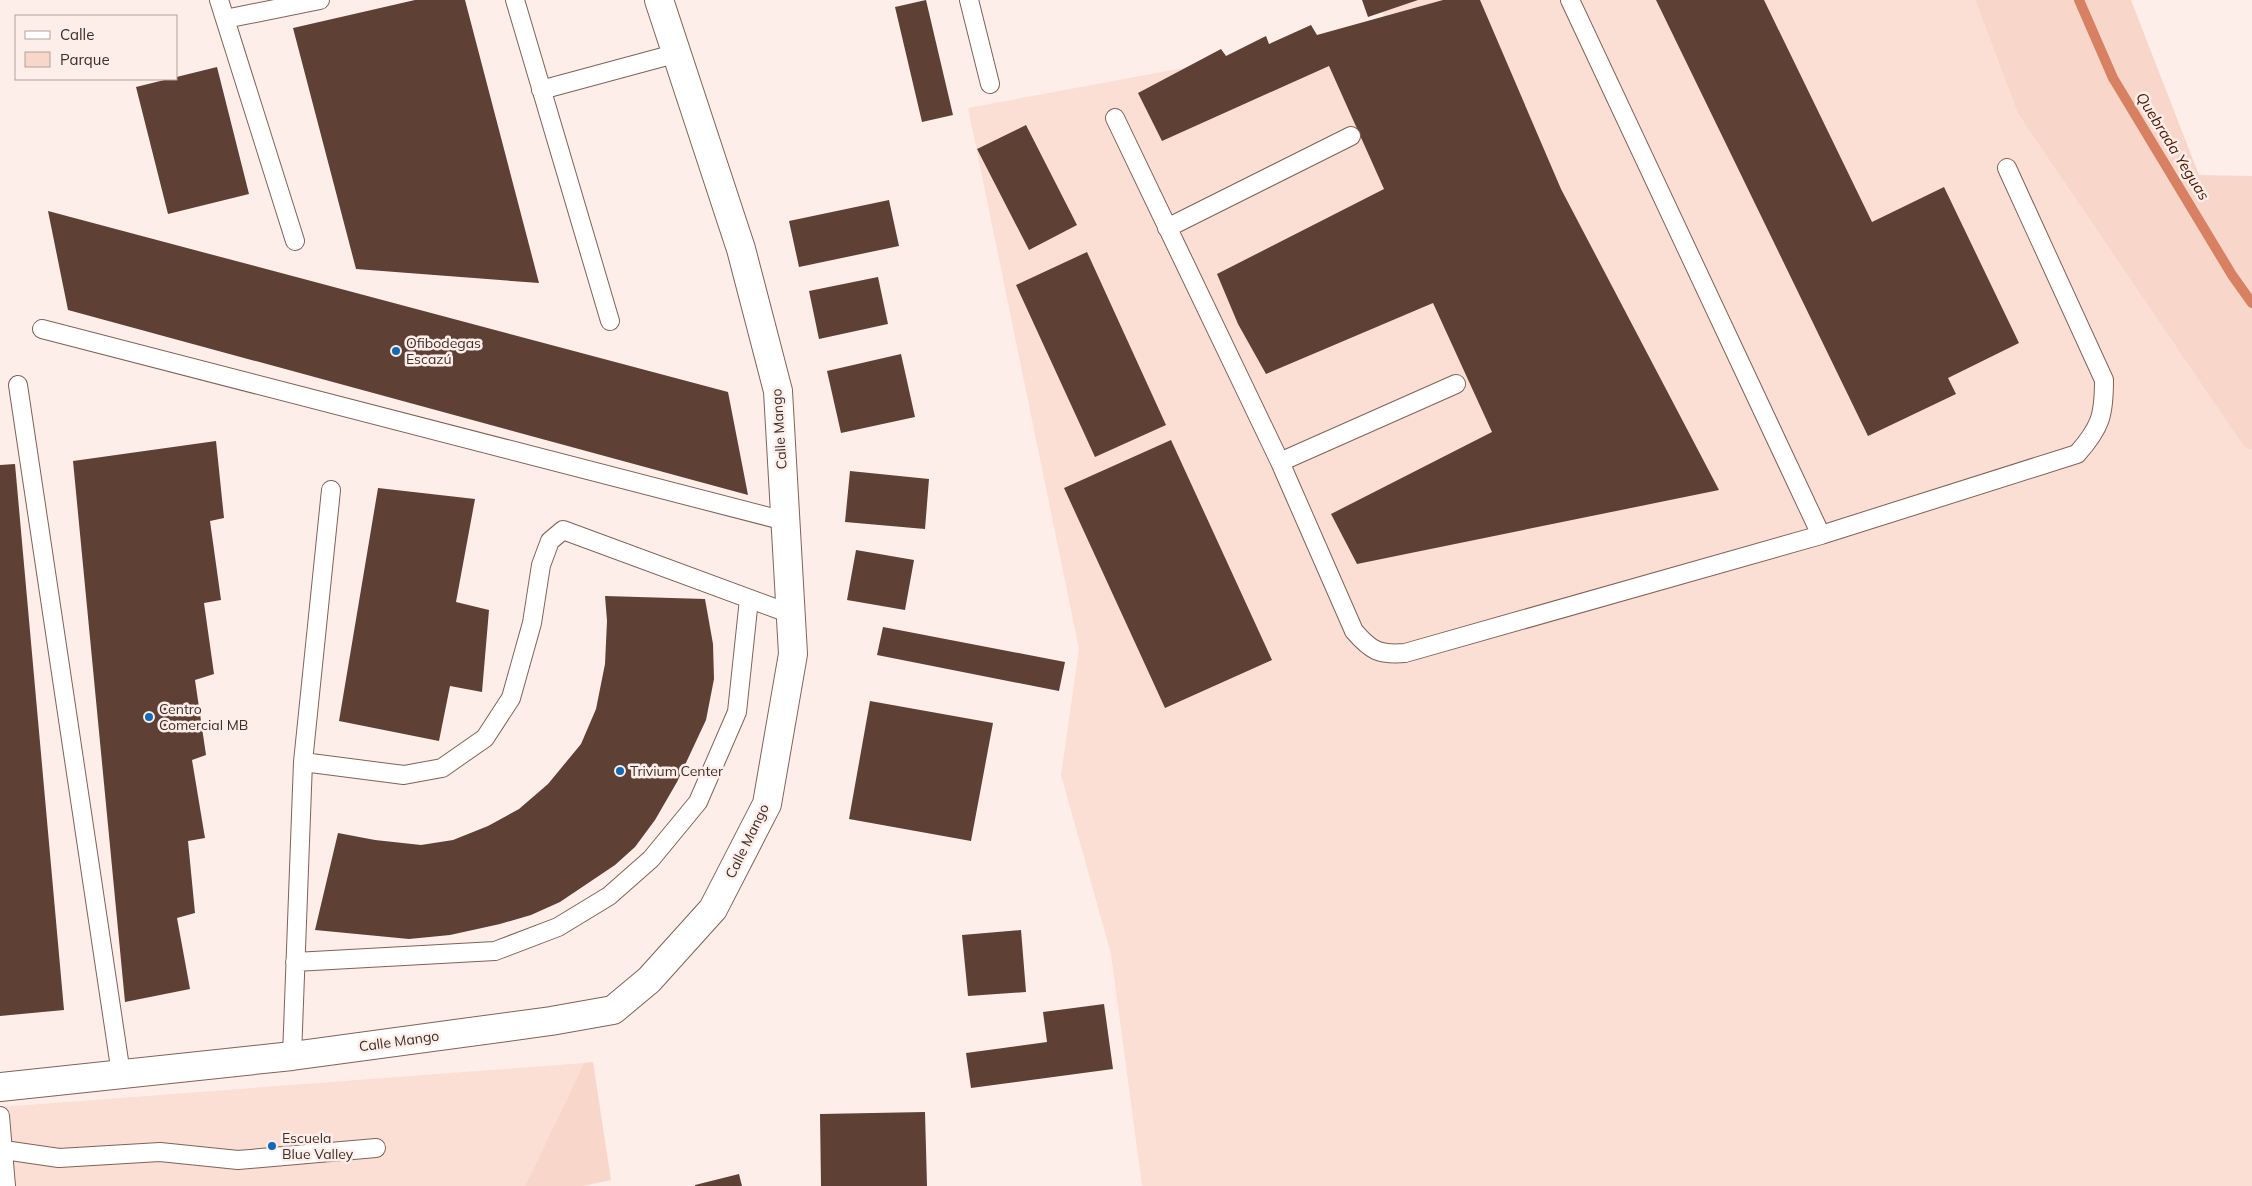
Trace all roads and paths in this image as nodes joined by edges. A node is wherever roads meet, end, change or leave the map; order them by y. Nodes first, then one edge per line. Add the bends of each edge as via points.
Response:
1 (218, 0) edge
2 (320, 0) edge
3 (515, 0) edge
4 (659, 0) edge
5 (969, 0) edge
6 (1570, 0) edge
7 (225, 19) junction
8 (678, 54) junction
9 (990, 84) dead end
10 (542, 90) junction
11 (1115, 118) dead end
12 (1351, 136) dead end
13 (2007, 168) dead end
14 (1167, 228) junction
15 (295, 241) dead end
16 (610, 321) dead end
17 (42, 329) dead end
18 (1456, 384) dead end
19 (18, 385) dead end
20 (1280, 462) junction
21 (331, 490) dead end
22 (786, 521) junction
23 (1821, 535) junction
24 (749, 599) junction
25 (790, 614) junction
26 (303, 762) junction
27 (295, 962) junction
28 (292, 1056) junction
29 (121, 1074) junction
30 (0, 1087) edge
31 (0, 1116) edge
32 (376, 1148) dead end
33 (4, 1150) junction
34 (6, 1186) edge

1 - 7 lane
2 - 7 lane
3 - 10 lane
4 - 8 street, Calle Mango
5 - 9 lane
6 - 23 lane
7 - 15 lane
8 - 10 lane
8 - 22 street, Calle Mango via 742,249 778,391
10 - 16 lane
11 - 14 lane
12 - 14 lane
13 - 23 lane via 2104,380 2104,408 2094,434 2077,454
14 - 20 lane
17 - 22 lane
18 - 20 lane
19 - 29 lane
20 - 23 lane via 1354,631 1373,650 1387,655 1405,653
21 - 26 lane
22 - 25 street, Calle Mango
24 - 25 lane
24 - 26 lane via 563,530 550,541 541,565 532,623 511,698 485,738 442,768 404,775
24 - 27 lane via 737,712 698,802 651,859 609,896 558,928 495,951
25 - 28 street, Calle Mango via 793,654 767,804 713,910 649,980 613,1010
26 - 27 lane
27 - 28 lane
28 - 29 street, Calle Mango
29 - 30 street, Calle Mango
31 - 33 lane
32 - 33 lane via 238,1160 160,1152 59,1158
33 - 34 lane

